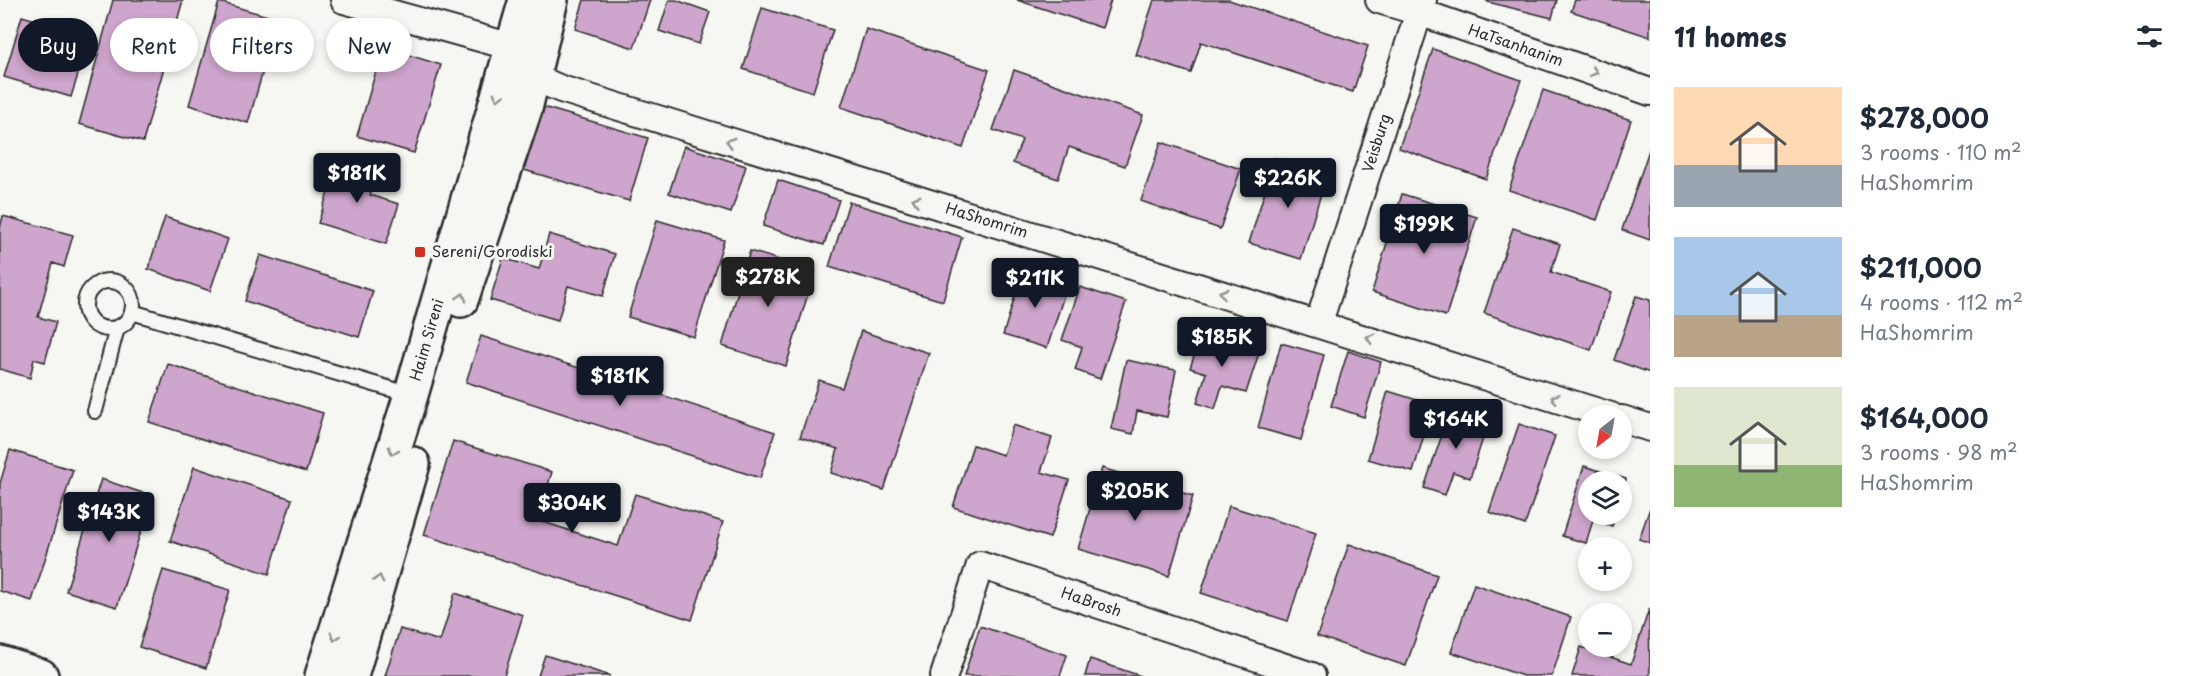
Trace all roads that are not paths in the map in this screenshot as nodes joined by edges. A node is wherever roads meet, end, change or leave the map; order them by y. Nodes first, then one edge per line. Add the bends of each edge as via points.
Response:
1 (344, 0) edge
2 (526, 0) edge
3 (551, 0) edge
4 (1379, 0) edge
5 (1421, 6) edge
6 (512, 47) junction
7 (533, 77) junction
8 (1650, 92) edge
9 (132, 312) junction
10 (1319, 322) junction
11 (117, 328) junction
12 (411, 395) junction
13 (1578, 405) edge
14 (94, 411) dead end
15 (1632, 422) edge
16 (1650, 428) edge
17 (0, 663) edge
18 (41, 676) edge
19 (322, 676) edge
20 (351, 676) edge
21 (944, 676) edge
22 (1312, 676) edge

1 - 6 street
2 - 6 street, Haim Sireni
3 - 7 street, Haim Sireni
4 - 5 street, HaTsanhanim
5 -> 8 street, HaTsanhanim
5 - 10 street, Veisburg
6 -> 12 street, Haim Sireni
10 -> 7 street, HaShomrim via 957,213
20 -> 7 street, Haim Sireni via 461,302
9 - 11 lane
9 - 11 lane via 132,297 123,285 106,280 91,288 84,303 88,319 102,329
9 - 12 lane
13 -> 10 street, HaShomrim
11 - 14 lane
12 -> 19 street, Haim Sireni
15 - 16 street
17 - 18 street
21 - 22 street, HaBrosh via 980,566

